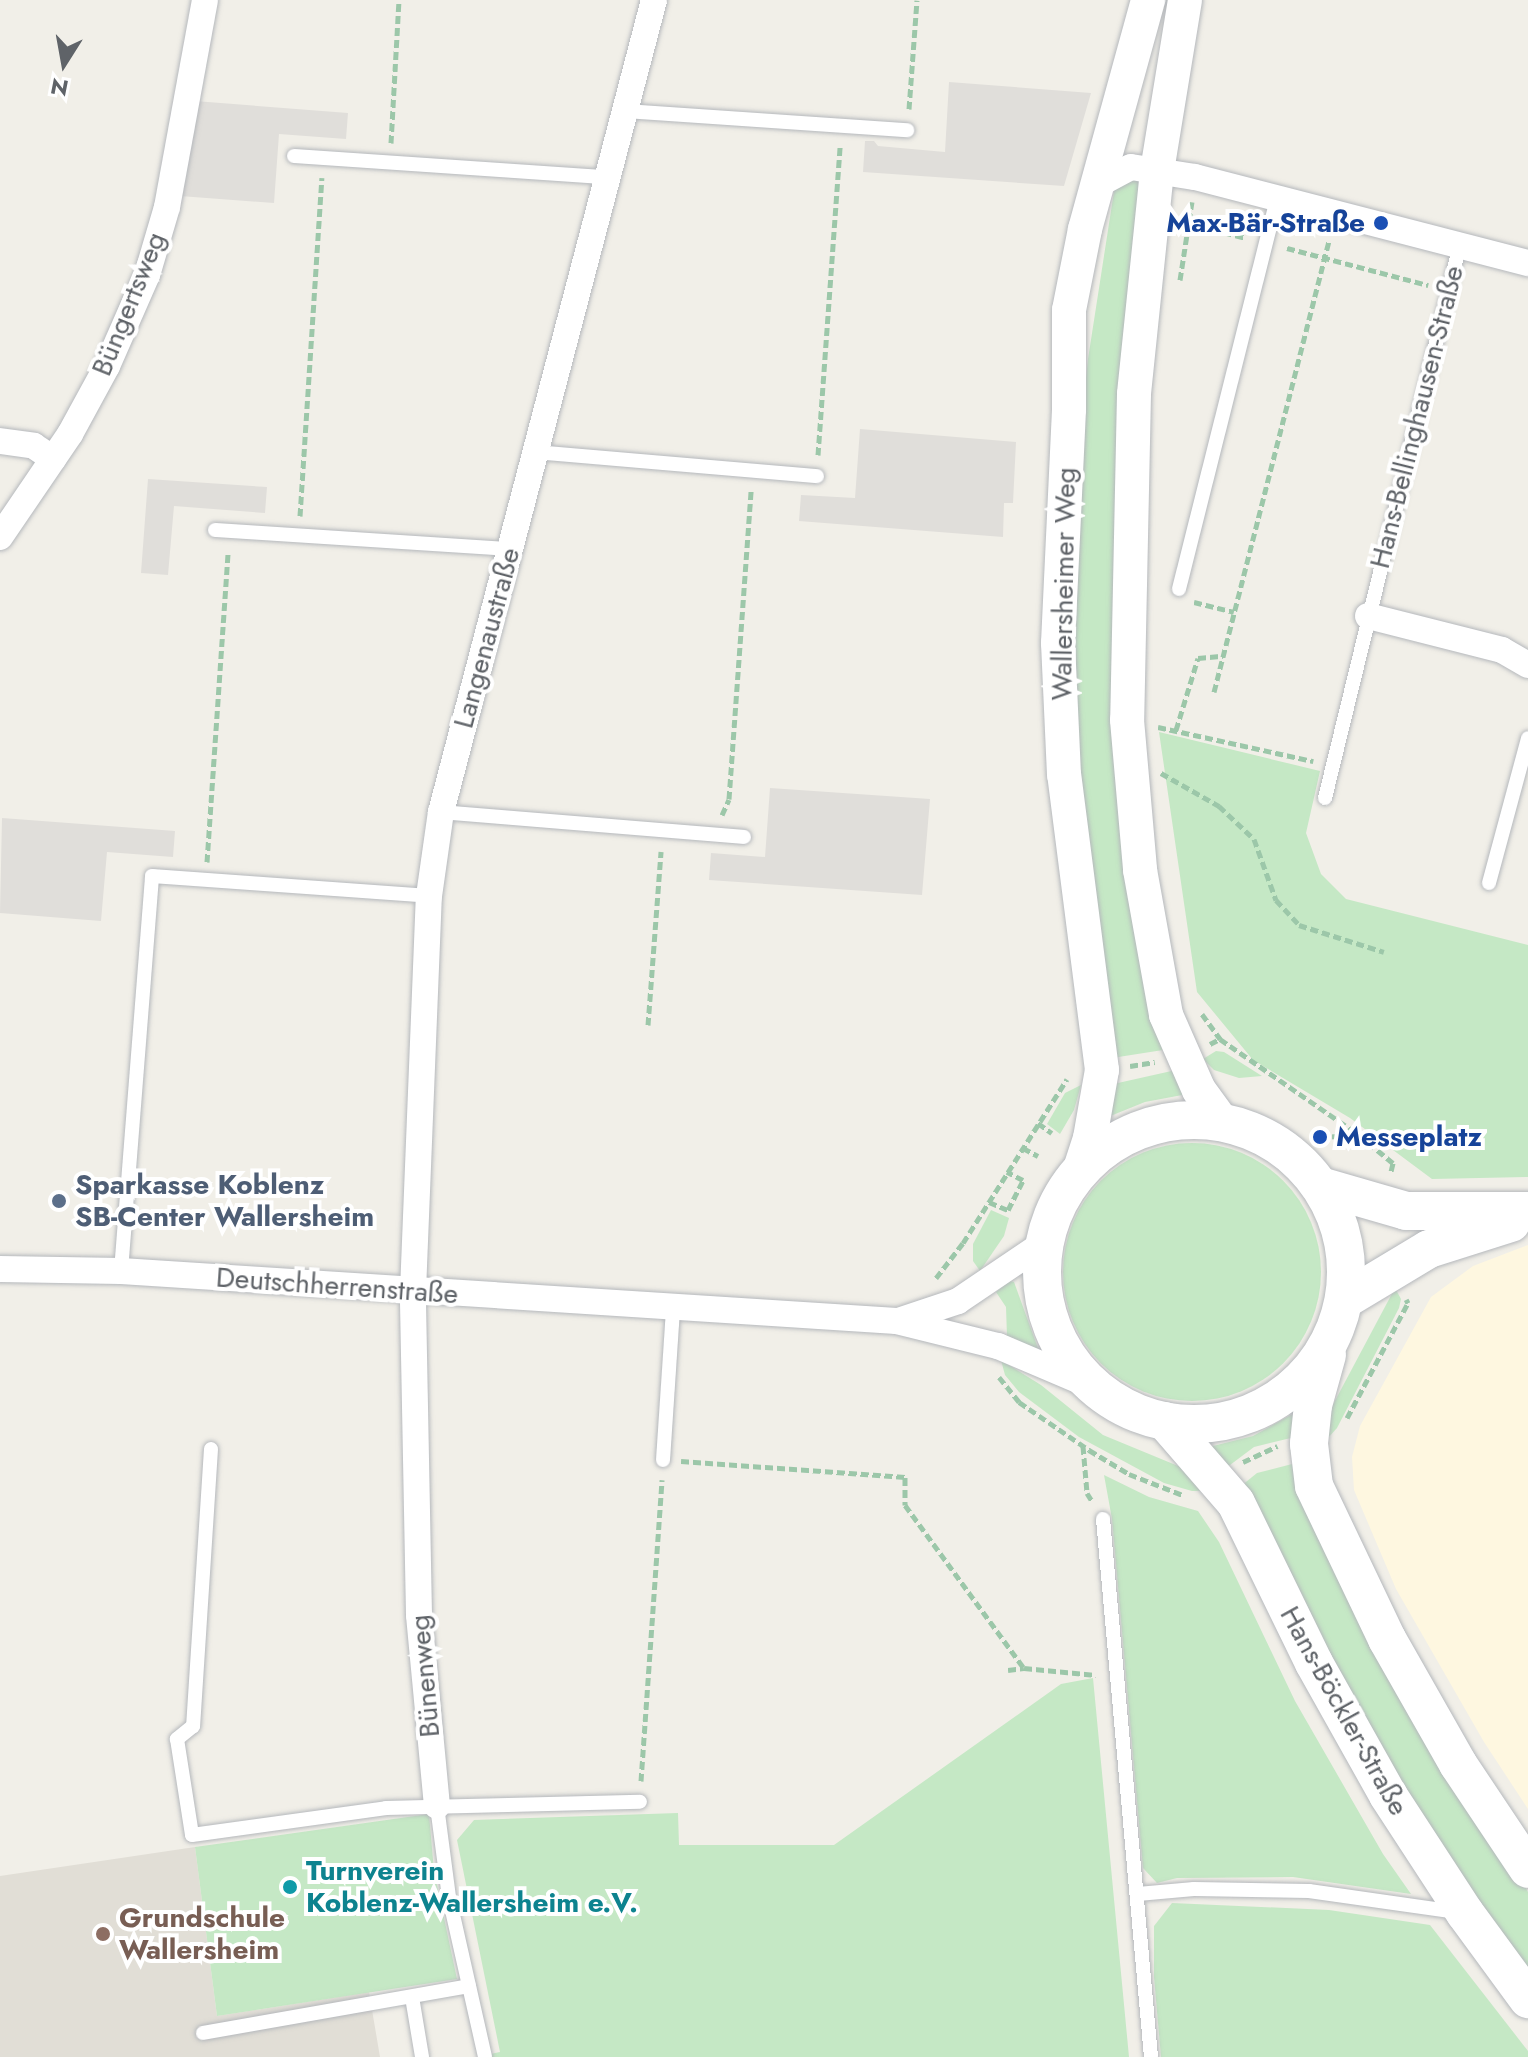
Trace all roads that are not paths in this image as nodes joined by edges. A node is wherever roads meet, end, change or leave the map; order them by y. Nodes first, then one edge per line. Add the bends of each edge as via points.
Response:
1 (205, 0) edge
2 (654, 0) edge
3 (1148, 0) edge
4 (1185, 0) edge
5 (625, 111) junction
6 (907, 130) road end
7 (294, 156) dead end
8 (1157, 171) junction
9 (606, 177) junction
10 (1099, 184) junction
11 (1278, 195) junction
12 (1460, 244) junction
13 (1528, 263) edge
14 (0, 441) edge
15 (536, 452) junction
16 (53, 459) junction
17 (817, 476) road end
18 (222, 531) road end
19 (0, 537) edge
20 (511, 549) junction
21 (1179, 589) road end
22 (1372, 604) junction
23 (1528, 665) edge
24 (1528, 738) edge
25 (1325, 798) dead end
26 (441, 812) junction
27 (744, 837) dead end
28 (1489, 883) dead end
29 (429, 896) junction
30 (1222, 1122) junction
31 (1079, 1172) junction
32 (1320, 1186) junction
33 (1528, 1214) edge
34 (1044, 1243) junction
35 (0, 1269) edge
36 (121, 1271) junction
37 (413, 1291) junction
38 (1344, 1300) junction
39 (673, 1308) junction
40 (896, 1321) junction
41 (1331, 1338) junction
42 (1094, 1387) junction
43 (1165, 1421) junction
44 (211, 1449) dead end
45 (663, 1460) road end
46 (1103, 1519) road end
47 (640, 1802) road end
48 (437, 1806) junction
49 (1528, 1869) edge
50 (1138, 1894) junction
51 (1465, 1913) junction
52 (469, 1986) junction
53 (412, 1997) junction
54 (1528, 1999) edge
55 (203, 2033) dead end
56 (422, 2057) edge
57 (485, 2057) edge
58 (1151, 2057) edge

1 - 16 street, Büngertsweg via 156,250 107,366
2 - 5 street, Langenaustraße
3 - 10 street, Wallersheimer Weg
4 - 8 street
5 - 6 lane
5 - 9 street, Langenaustraße
7 - 9 lane
8 - 10 street, Hans-Bellinghausen-Straße via 1131,167
8 - 11 street, Hans-Bellinghausen-Straße
8 - 30 street via 1134,394 1127,720 1140,870 1166,1015 1199,1090
9 - 15 street, Langenaustraße
10 - 31 street, Wallersheimer Weg via 1069,310 1058,643 1065,791 1102,1070
11 - 12 street, Hans-Bellinghausen-Straße
11 - 21 lane
12 - 13 street, Hans-Bellinghausen-Straße
12 - 22 lane, Hans-Bellinghausen-Straße
14 - 16 street via 34,446
15 - 17 lane
15 - 20 street, Langenaustraße
16 - 19 street, Büngertsweg
18 - 20 lane
20 - 26 street, Langenaustraße
22 - 23 street via 1502,650
22 - 25 lane, Hans-Bellinghausen-Straße
24 - 28 lane
26 - 27 lane
26 - 29 street, Langenaustraße
29 - 36 lane via 152,876
29 - 37 street, Langenaustraße
30 - 31 main road, Wallersheimer Weg via 1182,1120 1144,1128 1108,1146
30 - 32 main road, Wallersheimer Weg via 1277,1144
31 - 34 main road, Wallersheimer Weg via 1057,1205
32 - 33 main road via 1382,1206 1430,1213
32 - 38 main road, Wallersheimer Weg via 1343,1241
33 - 38 main road via 1429,1249
34 - 40 street, Deutschherrenstraße via 958,1301
34 - 42 main road, Wallersheimer Weg via 1042,1282 1050,1321 1068,1357
35 - 36 street, Deutschherrenstraße
36 - 37 street, Deutschherrenstraße
37 - 39 street, Deutschherrenstraße
37 - 48 street, Bünenweg via 419,1615
38 - 41 main road, Wallersheimer Weg
39 - 40 street, Deutschherrenstraße
39 - 45 lane
40 - 42 street, Deutschherrenstraße via 998,1346
41 - 43 main road, Wallersheimer Weg via 1295,1385 1262,1408 1205,1423
41 - 49 main road via 1310,1431 1314,1486 1387,1639 1458,1764
42 - 43 main road, Wallersheimer Weg via 1127,1408
43 - 51 main road, Hans-Böckler-Straße via 1236,1503 1314,1663
44 - 48 lane via 193,1726 177,1739 192,1835 386,1808
46 - 50 lane
47 - 48 lane
48 - 52 lane, Bünenweg via 449,1897
50 - 51 lane via 1194,1889 1309,1891
50 - 58 lane
51 - 54 main road, Hans-Böckler-Straße
52 - 53 lane
52 - 57 lane, Bünenweg
53 - 55 lane
53 - 56 lane

